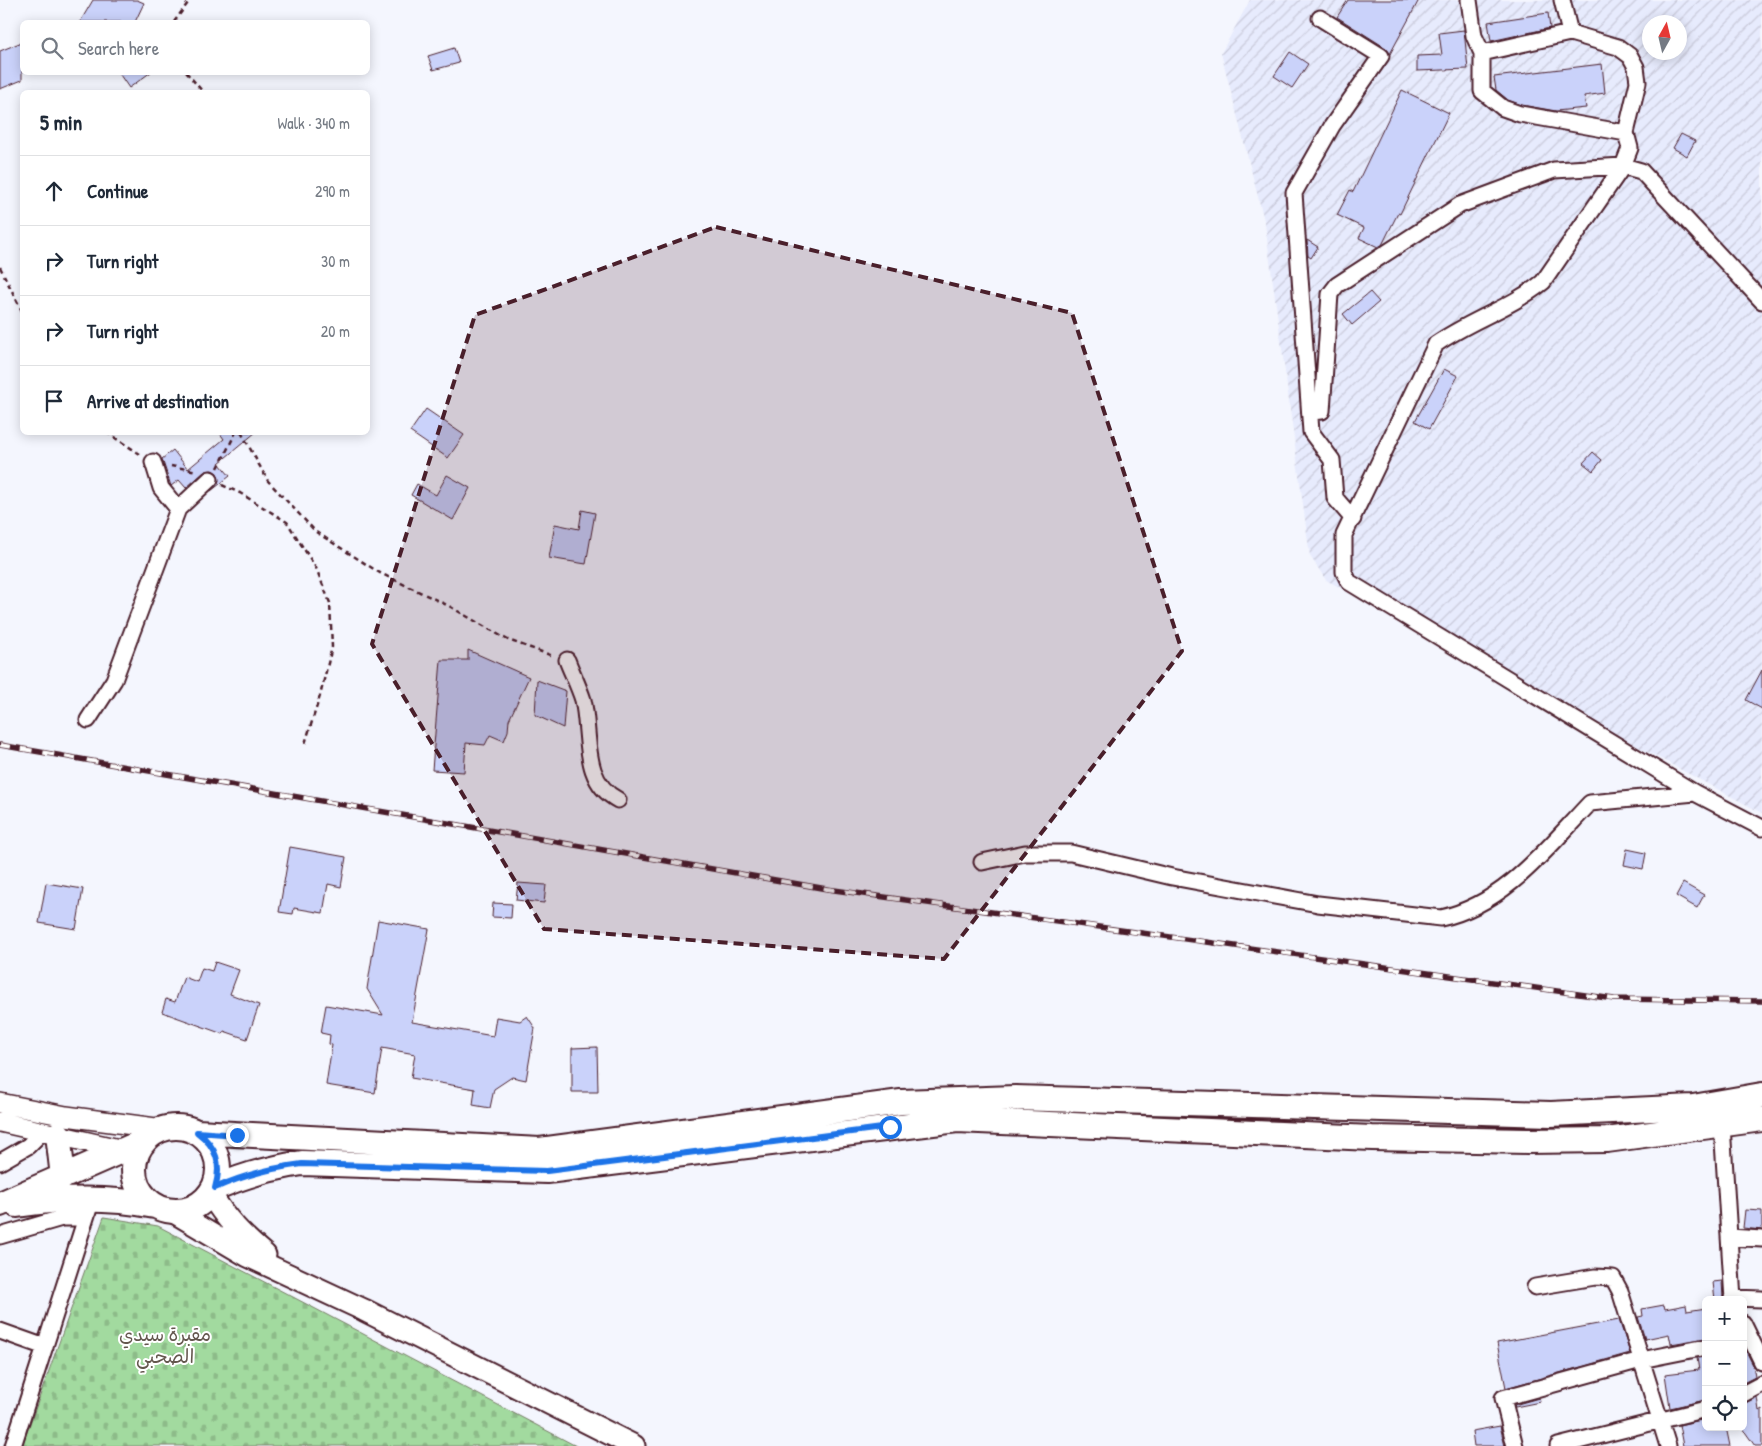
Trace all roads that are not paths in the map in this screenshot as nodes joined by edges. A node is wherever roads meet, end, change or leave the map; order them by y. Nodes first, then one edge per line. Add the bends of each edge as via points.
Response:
1 (1469, 0) edge
2 (1562, 0) edge
3 (1320, 18) dead end
4 (1570, 34) junction
5 (1482, 53) junction
6 (1626, 133) junction
7 (1623, 166) junction
8 (1762, 301) edge
9 (1310, 412) junction
10 (153, 462) road end
11 (211, 477) road end
12 (178, 509) junction
13 (1353, 519) junction
14 (567, 660) road end
15 (88, 720) dead end
16 (1695, 793) junction
17 (618, 800) dead end
18 (1762, 828) edge
19 (982, 862) dead end
20 (1762, 1095) edge
21 (0, 1103) edge
22 (1762, 1119) edge
23 (0, 1122) edge
24 (1722, 1125) junction
25 (197, 1132) junction
26 (50, 1133) junction
27 (142, 1143) junction
28 (0, 1162) edge
29 (63, 1177) junction
30 (213, 1191) junction
31 (0, 1204) edge
32 (0, 1208) edge
33 (88, 1209) junction
34 (163, 1209) junction
35 (0, 1236) edge
36 (1729, 1237) junction
37 (1762, 1239) edge
38 (288, 1275) junction
39 (1534, 1287) dead end
40 (1733, 1296) edge
41 (1747, 1299) edge
42 (1762, 1299) edge
43 (0, 1331) edge
44 (1752, 1338) edge
45 (45, 1347) junction
46 (1702, 1348) edge
47 (1641, 1360) junction
48 (1762, 1362) edge
49 (1762, 1384) edge
50 (1747, 1392) edge
51 (1702, 1410) edge
52 (1660, 1420) junction
53 (13, 1446) edge
54 (634, 1446) edge
55 (1515, 1446) edge
56 (1558, 1446) edge
57 (1668, 1446) edge

1 - 5 street via 1474,36
2 - 4 street
3 - 9 street via 1382,56 1332,126 1294,193
4 - 5 street
4 - 6 street via 1618,47 1630,56 1638,82
5 - 6 street via 1482,91 1503,108
6 - 7 street via 1630,148
7 - 8 street via 1641,171
7 - 9 street via 1554,170 1460,205 1337,285 1330,294 1322,410
7 - 13 street via 1543,282 1526,296 1452,332 1436,344
9 - 13 street via 1311,432 1332,460 1335,498
10 - 12 street via 161,488
11 - 12 street
12 - 15 street via 114,680
13 - 16 street via 1344,535 1344,572 1349,582
14 - 17 street via 582,700 597,783
16 - 18 street
16 - 19 street via 1590,803 1514,881 1460,914 1441,918 1318,904 1172,878 1071,853 1025,854
20 - 25 main road via 1693,1107 1551,1114 1015,1098 901,1102 540,1150
21 - 27 street via 66,1116
22 - 24 main road
23 - 26 street
24 - 30 main road via 1607,1140 1527,1141 1372,1138 957,1120 547,1171 302,1164 243,1176
24 - 36 street
25 - 27 main road via 175,1127
25 - 30 main road via 207,1140 217,1156 219,1175
26 - 27 street
26 - 28 street
26 - 29 main road
27 - 29 main road
27 - 34 main road via 134,1171 136,1185 144,1197
29 - 31 main road
30 - 34 main road via 194,1208
30 - 38 main road via 221,1211 241,1234
32 - 33 main road via 58,1200
33 - 34 main road
33 - 35 street
33 - 45 street
34 - 38 main road
36 - 37 street
36 - 40 street
38 - 54 main road
39 - 47 street via 1595,1277 1613,1278
41 - 42 street
43 - 45 street
44 - 48 street
45 - 53 street
46 - 47 street
47 - 52 street
47 - 55 street via 1503,1398
49 - 50 street
51 - 52 street
52 - 56 street
52 - 57 street

